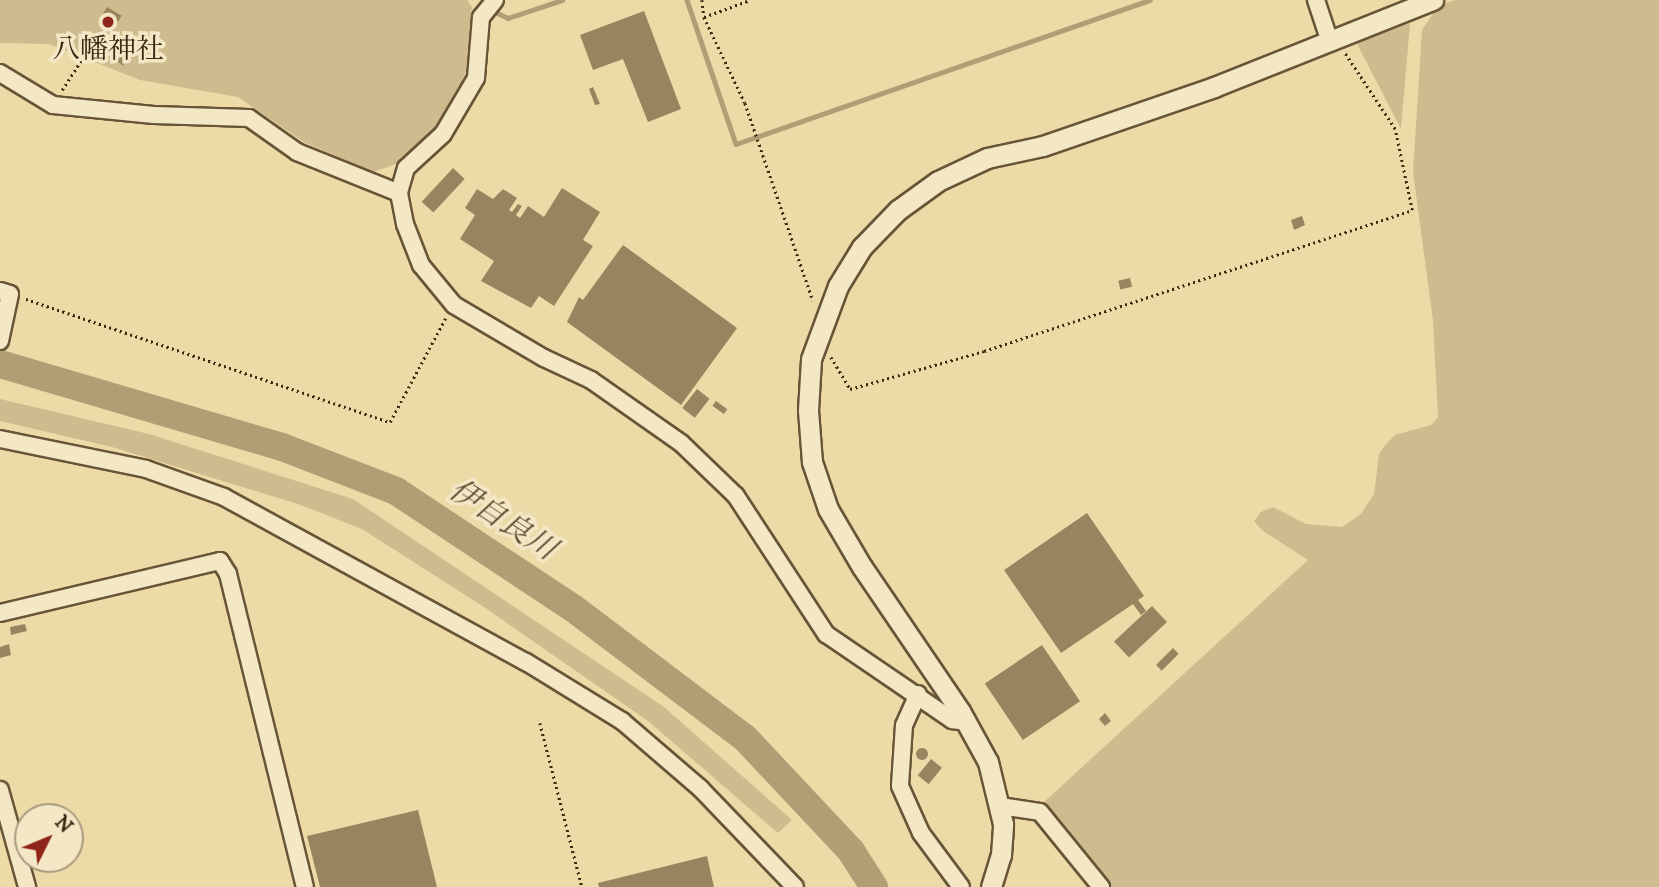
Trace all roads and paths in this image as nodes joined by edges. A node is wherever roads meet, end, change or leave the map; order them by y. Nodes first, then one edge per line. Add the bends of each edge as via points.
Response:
1 (495, 0) edge
2 (702, 0) edge
3 (750, 0) edge
4 (1316, 0) edge
5 (1433, 0) edge
6 (704, 16) junction
7 (99, 33) dead end
8 (1332, 38) junction
9 (0, 73) edge
10 (53, 105) junction
11 (399, 193) junction
12 (6, 298) edge
13 (454, 305) junction
14 (820, 330) junction
15 (0, 341) edge
16 (0, 439) edge
17 (0, 613) edge
18 (918, 694) junction
19 (966, 722) junction
20 (540, 723) dead end
21 (0, 790) edge
22 (1000, 806) junction
23 (27, 887) edge
24 (304, 887) edge
25 (582, 887) edge
26 (795, 887) edge
27 (961, 887) edge
28 (991, 887) edge
29 (1101, 887) edge

1 - 11 street via 481,17 476,78 443,134 406,168
2 - 6 path
3 - 6 path
4 - 8 street
5 - 8 street
6 - 14 path via 745,103
7 - 10 path
8 - 14 street via 1214,87 1044,146 987,158 938,181 898,211 862,247
8 - 14 path via 1395,129 1412,210 1077,322 850,389
9 - 10 street
10 - 11 street via 154,116 249,118 298,152
11 - 13 street via 421,265
12 - 13 path via 390,422
12 - 15 street
13 - 18 street via 591,380 681,443 736,496 825,634
14 - 19 street via 808,410 812,462 828,509
16 - 26 street via 146,469 225,497 516,656 622,722 700,788
17 - 24 street via 220,561 228,574
18 - 19 street via 952,720
18 - 27 street via 904,725 900,786 921,832
19 - 22 street via 988,762
20 - 25 path
21 - 23 street
22 - 28 street via 1001,855
22 - 29 street via 1040,812

